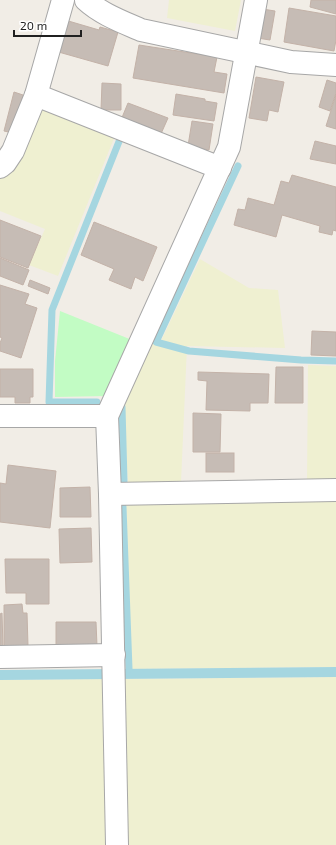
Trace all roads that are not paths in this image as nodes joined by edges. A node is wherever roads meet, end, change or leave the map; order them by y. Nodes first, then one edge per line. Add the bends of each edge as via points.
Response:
1 (63, 0) edge
2 (86, 0) edge
3 (256, 0) edge
4 (246, 54) junction
5 (336, 65) edge
6 (36, 95) junction
7 (0, 167) edge
8 (220, 168) junction
9 (0, 416) edge
10 (107, 416) junction
11 (336, 490) edge
12 (110, 494) junction
13 (0, 657) edge
14 (114, 668) junction
15 (117, 845) edge

1 - 6 street
2 - 4 street via 141,30
3 - 4 street
4 - 5 street via 291,62
4 - 8 street via 230,147
6 - 7 street via 13,151
6 - 8 street
8 - 10 street
9 - 10 street
10 - 12 street
11 - 12 street
12 - 14 street
13 - 14 street
14 - 15 street

